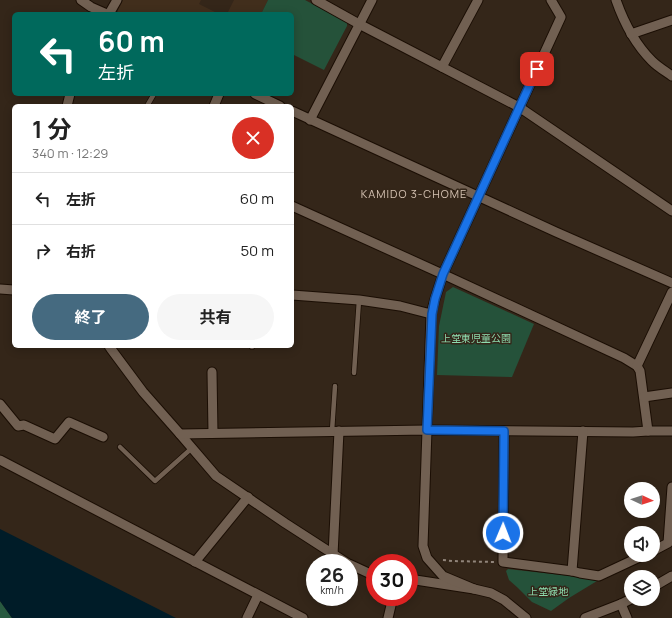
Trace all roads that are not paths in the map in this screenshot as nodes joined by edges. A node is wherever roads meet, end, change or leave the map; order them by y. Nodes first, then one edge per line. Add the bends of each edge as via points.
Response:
1 (81, 0) edge
2 (117, 0) edge
3 (316, 0) edge
4 (372, 0) edge
5 (478, 0) edge
6 (551, 0) edge
7 (616, 0) edge
8 (90, 10) edge
9 (109, 12) edge
10 (672, 20) edge
11 (359, 24) junction
12 (631, 34) junction
13 (442, 67) junction
14 (672, 76) edge
15 (259, 96) edge
16 (276, 104) edge
17 (519, 107) junction
18 (294, 113) edge
19 (310, 120) junction
20 (478, 196) junction
21 (294, 207) edge
22 (672, 211) edge
23 (443, 274) junction
24 (672, 283) edge
25 (0, 288) edge
26 (12, 290) edge
27 (672, 292) edge
28 (294, 295) edge
29 (359, 300) junction
30 (432, 314) junction
31 (110, 348) edge
32 (637, 366) junction
33 (212, 372) dead end
34 (354, 373) dead end
35 (335, 386) dead end
36 (672, 393) edge
37 (644, 397) junction
38 (0, 404) edge
39 (427, 430) junction
40 (336, 431) junction
41 (504, 431) junction
42 (583, 431) junction
43 (648, 431) junction
44 (672, 431) edge
45 (213, 433) junction
46 (180, 434) junction
47 (103, 437) dead end
48 (120, 447) dead end
49 (192, 448) junction
50 (0, 460) edge
51 (672, 487) edge
52 (248, 497) junction
53 (660, 547) edge
54 (332, 554) edge
55 (333, 554) edge
56 (195, 562) junction
57 (629, 562) edge
58 (572, 571) junction
59 (672, 576) edge
60 (418, 580) edge
61 (660, 583) edge
62 (474, 589) junction
63 (258, 595) junction
64 (622, 604) joint
65 (391, 606) edge
66 (247, 618) edge
67 (303, 618) edge
68 (388, 618) edge
69 (526, 618) edge
70 (585, 618) edge
71 (627, 618) edge

1 - 8 street
2 - 9 street
3 - 11 street
4 - 11 street
5 - 13 street
6 - 17 street via 561,17
7 - 12 street
10 - 12 street
11 - 13 street
11 - 19 street
12 - 14 street via 653,62
13 - 17 street
15 - 16 street
17 - 20 street
17 - 22 street
18 - 19 street
19 - 20 street
20 - 23 street
20 - 24 street
21 - 23 street
23 - 30 street
23 - 32 street
25 - 26 street
27 - 32 street
28 - 29 street
29 - 30 street
29 - 34 lane
30 - 39 street
31 - 46 street via 143,392
32 - 37 street
33 - 45 street
35 - 40 lane
36 - 37 street
37 - 43 street
38 - 47 street via 18,426 24,425 55,439 69,422
39 - 40 street
39 - 41 street
39 - 62 street via 423,546 427,558 443,576
40 - 45 street
40 - 55 street
41 - 42 street
41 - 58 street via 503,562
42 - 43 street
42 - 58 street
43 - 44 street
45 - 46 street
46 - 49 street
48 - 49 lane via 155,481
49 - 52 street via 216,476
50 - 56 street
51 - 53 street via 668,543
52 - 54 street
52 - 56 street
56 - 63 street
57 - 58 street via 599,576
59 - 61 street
60 - 62 street
62 - 69 street via 491,593 504,600
63 - 66 street
63 - 67 street
64 - 70 street
64 - 71 street
65 - 68 street

